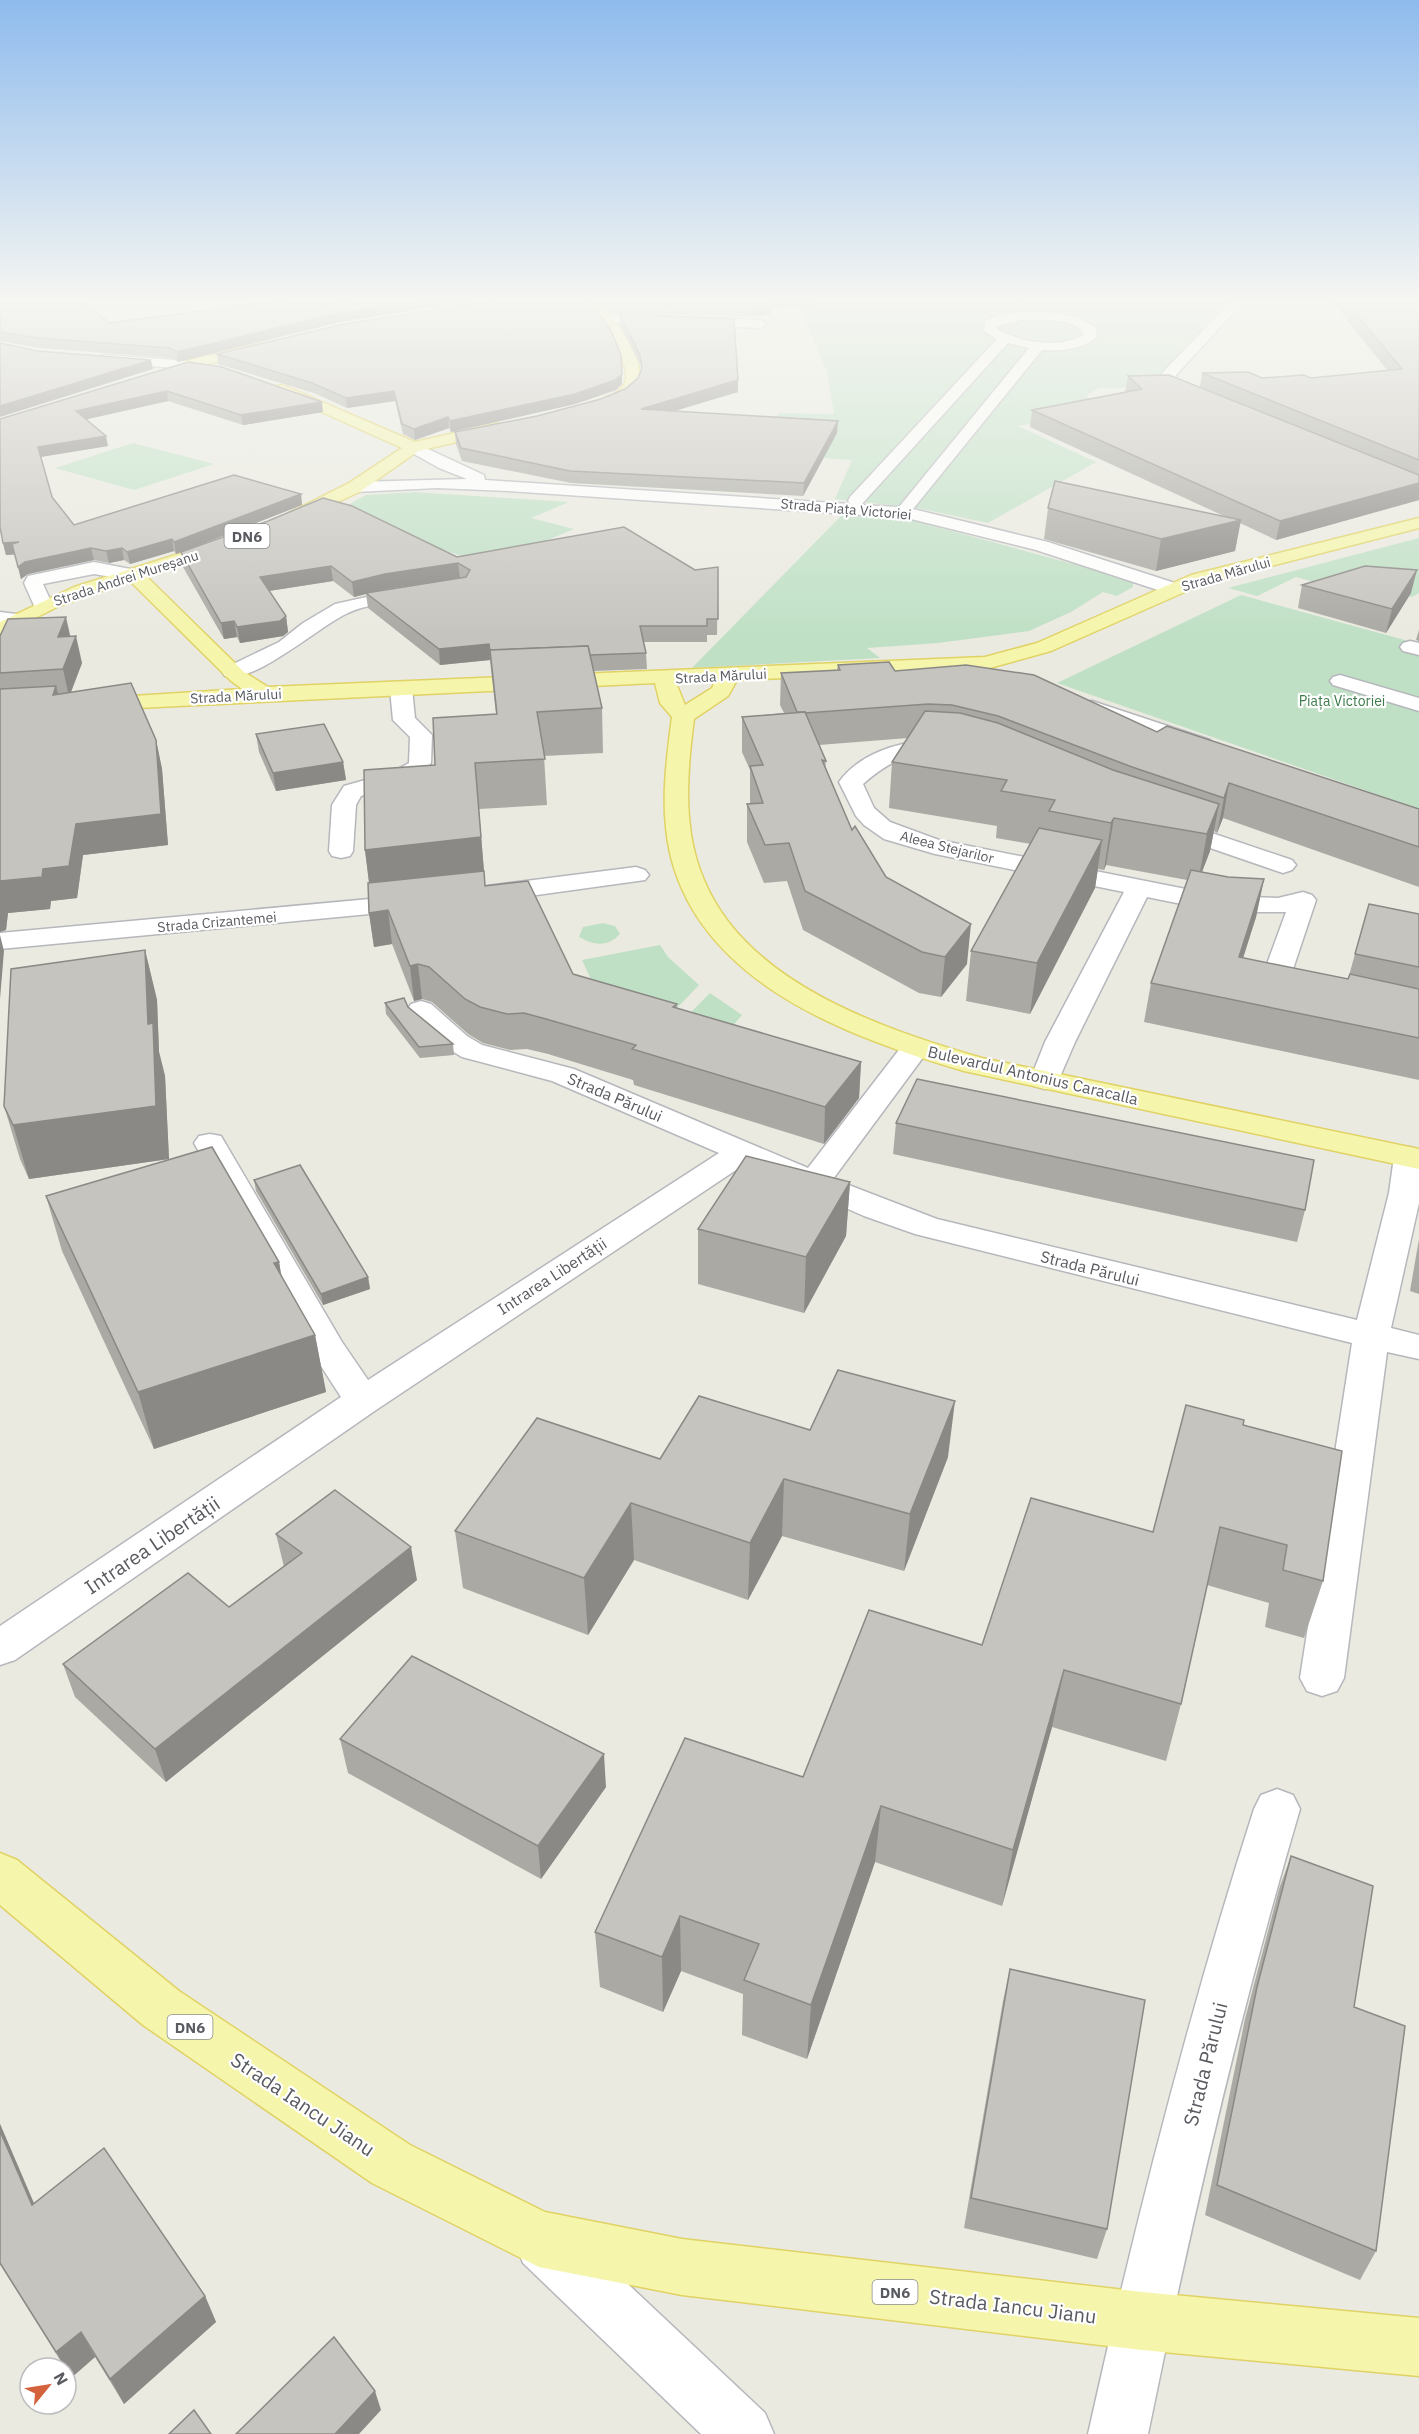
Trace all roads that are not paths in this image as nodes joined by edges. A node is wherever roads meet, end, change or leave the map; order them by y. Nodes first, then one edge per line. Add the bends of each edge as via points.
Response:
1 (334, 411) edge
2 (939, 411) edge
3 (985, 411) edge
4 (514, 424) edge
5 (413, 447) junction
6 (508, 486) junction
7 (355, 487) junction
8 (856, 501) dead end
9 (907, 506) dead end
10 (1419, 523) edge
11 (277, 525) edge
12 (235, 541) edge
13 (134, 575) junction
14 (1174, 589) junction
15 (429, 591) edge
16 (43, 606) junction
17 (8, 619) edge
18 (0, 630) edge
19 (986, 663) junction
20 (232, 672) junction
21 (729, 676) junction
22 (664, 678) junction
23 (1017, 679) edge
24 (1340, 681) dead end
25 (401, 689) junction
26 (264, 694) junction
27 (1067, 698) edge
28 (1419, 705) edge
29 (69, 706) edge
30 (683, 716) junction
31 (966, 751) edge
32 (1221, 752) edge
33 (1147, 819) edge
34 (341, 851) dead end
35 (1283, 865) dead end
36 (636, 875) dead end
37 (1138, 889) junction
38 (0, 941) edge
39 (1333, 1001) edge
40 (421, 1010) dead end
41 (915, 1048) junction
42 (1045, 1080) junction
43 (210, 1143) dead end
44 (742, 1152) junction
45 (1414, 1158) edge
46 (815, 1181) junction
47 (1371, 1336) junction
48 (1419, 1347) edge
49 (363, 1401) junction
50 (0, 1648) edge
51 (1322, 1678) dead end
52 (1277, 1809) dead end
53 (0, 1875) edge
54 (539, 2239) junction
55 (1142, 2321) junction
56 (1419, 2347) edge
57 (744, 2434) edge
58 (1118, 2434) edge

1 - 5 main road
2 - 8 street
3 - 9 street
4 - 5 main road, DN6
5 - 6 street, Strada Piața Victoriei via 462,472
5 - 7 main road, DN6
6 - 7 street, Strada Piața Victoriei via 437,483
6 - 14 street, Strada Piața Victoriei via 907,513 1106,566
7 - 11 main road, DN6
10 - 14 main road, Strada Mărului via 1198,579
12 - 13 main road, Strada Andrei Mureșanu / DN6
13 - 16 main road, Strada Andrei Mureșanu / DN6
13 - 16 street via 94,568 35,580
13 - 20 main road
14 - 19 main road, Strada Mărului via 1044,647
15 - 20 street via 342,608 286,646
16 - 17 main road, Strada Andrei Mureșanu / DN6
17 - 18 main road, Strada Andrei Mureșanu / DN6
19 - 21 main road, Strada Mărului
19 - 23 street
20 - 26 main road
21 - 22 main road, Strada Mărului
21 - 30 main road via 721,692
22 - 25 main road, Strada Mărului
22 - 30 main road via 671,703
24 - 28 street
25 - 26 main road, Strada Mărului
25 - 34 street via 404,720 422,735 420,764 408,776 352,791 344,805
26 - 29 main road, Strada Mărului
27 - 32 street
30 - 41 main road, Bulevardul Antonius Caracalla via 675,787 678,827 685,862 716,925 745,955 783,984 866,1030
31 - 37 street, Aleea Stejarilor via 936,746 912,748 870,765 851,782 859,807 889,833 935,847
33 - 35 street
36 - 38 street, Strada Crizantemei via 447,900
37 - 39 street via 1253,906 1304,900 1278,975 1282,987
37 - 42 street via 1060,1042
40 - 44 street, Strada Părului via 472,1051 563,1075
41 - 42 main road, Bulevardul Antonius Caracalla
41 - 46 street
42 - 45 main road, Bulevardul Antonius Caracalla
43 - 49 street via 328,1349
44 - 46 street, Strada Părului
44 - 49 street, Intrarea Libertății
45 - 47 street
46 - 47 street, Strada Părului via 927,1227
47 - 48 street, Strada Părului
47 - 51 street
49 - 50 street, Intrarea Libertății
52 - 55 street, Strada Părului via 1239,1928
53 - 54 main road, Strada Iancu Jianu / DN6 via 161,2008 392,2164
54 - 55 main road, Strada Iancu Jianu / DN6 via 682,2267
54 - 57 street, Strada Iancu Jianu
55 - 56 main road, Strada Iancu Jianu / DN6
55 - 58 street, Strada Părului

